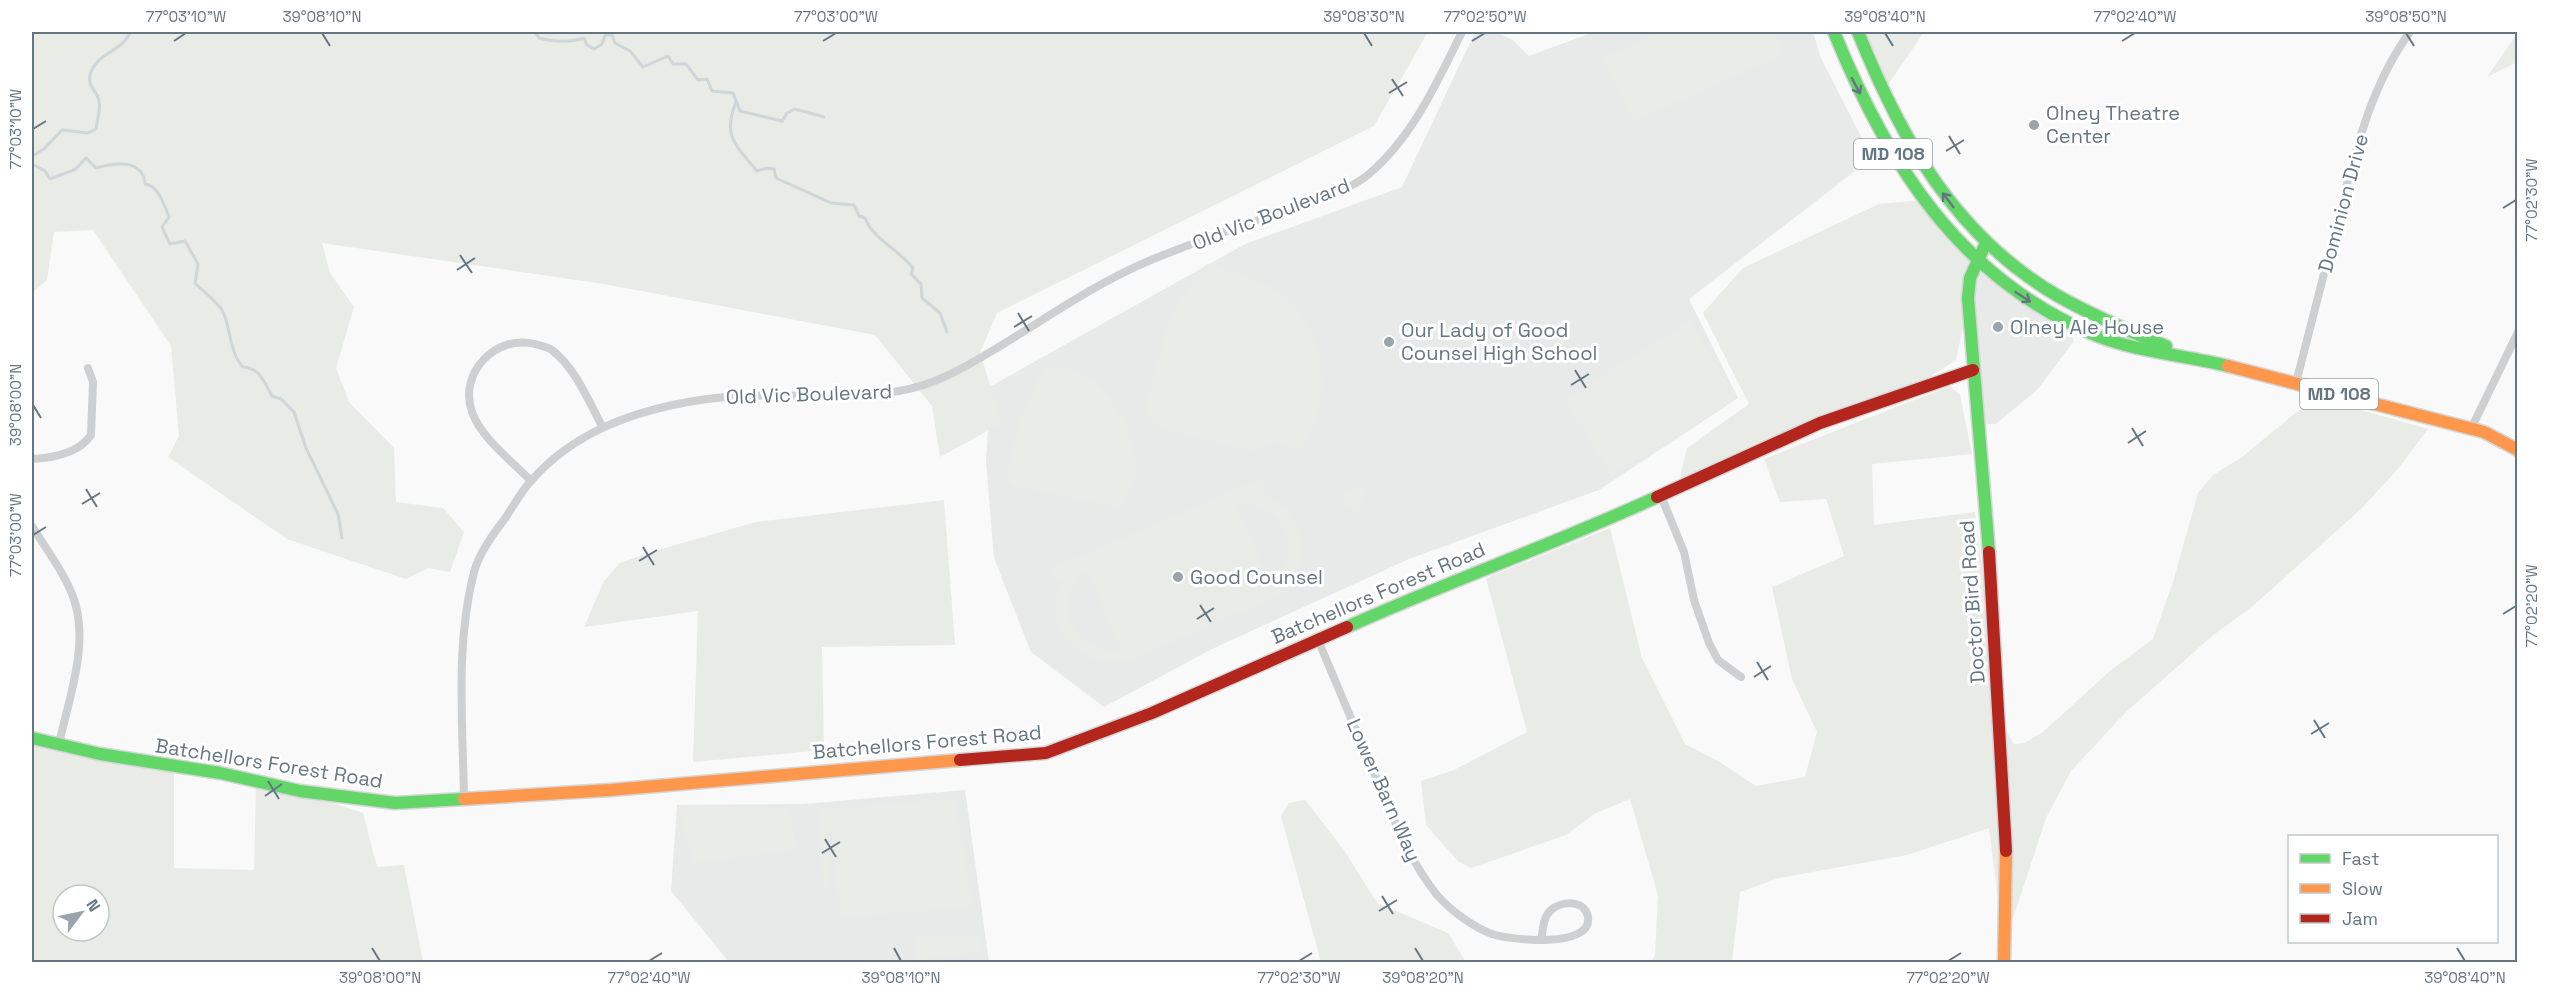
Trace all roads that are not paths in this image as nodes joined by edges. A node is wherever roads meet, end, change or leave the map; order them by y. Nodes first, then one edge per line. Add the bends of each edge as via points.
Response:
1 (1462, 32) edge
2 (1833, 32) edge
3 (1858, 32) edge
4 (2410, 32) edge
5 (1986, 243) junction
6 (1977, 261) junction
7 (2517, 332) edge
8 (2207, 361) junction
9 (88, 368) dead end
10 (1973, 370) junction
11 (2296, 383) junction
12 (602, 426) junction
13 (2471, 429) junction
14 (2517, 450) edge
15 (32, 459) edge
16 (531, 482) junction
17 (1660, 496) junction
18 (32, 526) edge
19 (1318, 640) junction
20 (1741, 677) dead end
21 (32, 738) edge
22 (59, 744) junction
23 (464, 800) junction
24 (1541, 940) junction
25 (2004, 963) edge

1 - 12 street, Old Vic Boulevard via 1411,127 1390,156 1365,177 1129,270 950,376 902,391 702,399 644,411
2 -> 6 main road, MD 108 via 1849,73 1894,156 1922,200
5 -> 3 main road, MD 108 via 1952,206 1915,151 1892,113
4 - 11 street, Dominion Drive via 2373,97
5 - 6 main road, Doctor Bird Road
5 - 8 main road, MD 108 via 2076,309
6 -> 8 main road, MD 108 via 2027,300 2096,336
6 - 10 main road, Doctor Bird Road via 1968,298
7 - 13 street
8 - 11 main road, MD 108
9 - 15 street via 93,382 91,435 77,448
10 - 17 main road, Batchellors Forest Road via 1820,423
10 - 25 main road, Doctor Bird Road via 1984,467 2006,822
11 - 13 main road, MD 108
12 - 16 street, Old Vic Boulevard via 565,451
12 - 16 street via 571,369 550,348 522,341 496,348 481,360 468,391 472,413
13 - 14 main road, MD 108
16 - 23 street, Old Vic Boulevard via 475,568 466,615 462,675
17 - 19 main road, Batchellors Forest Road via 1600,524 1443,584
17 - 20 street via 1684,552 1709,644 1718,660
18 - 22 street via 72,592 80,617 79,655
19 - 23 main road, Batchellors Forest Road via 1152,713 1046,753
19 - 24 street, Lower Barn Way via 1401,835 1438,896 1489,933 1507,939
21 - 22 main road, Batchellors Forest Road
22 - 23 main road, Batchellors Forest Road via 361,800
24 - 24 street, Lower Barn Way via 1567,938 1582,932 1588,916 1583,908 1566,903 1550,911

